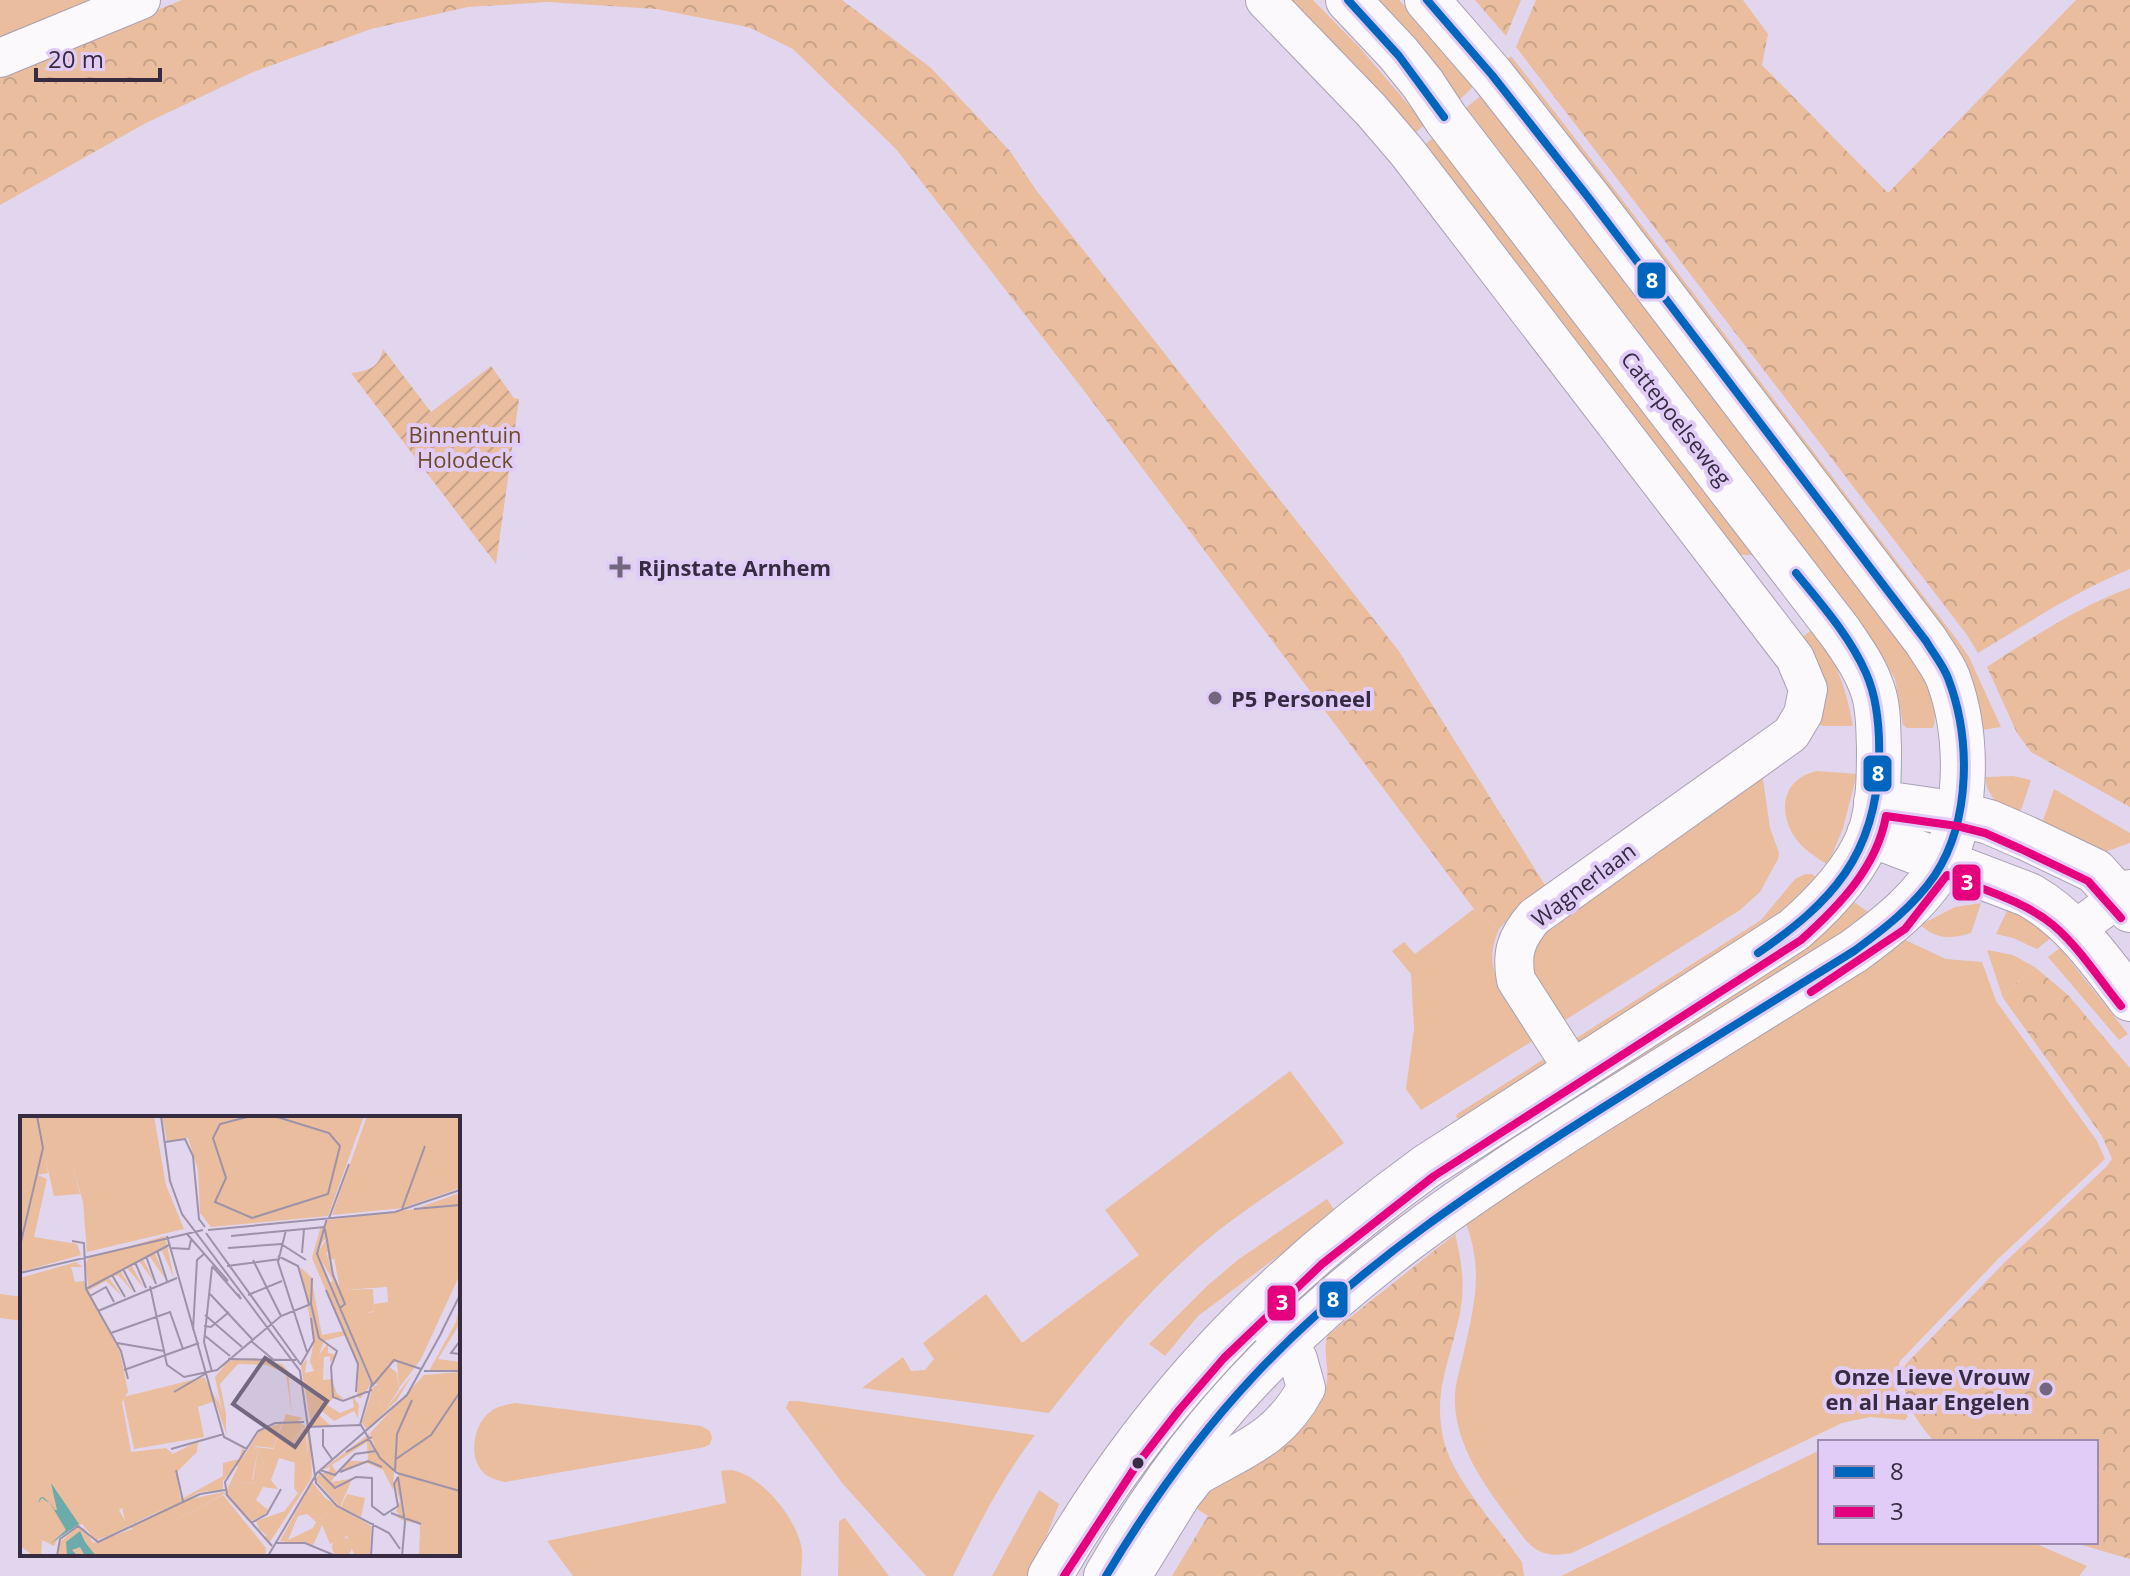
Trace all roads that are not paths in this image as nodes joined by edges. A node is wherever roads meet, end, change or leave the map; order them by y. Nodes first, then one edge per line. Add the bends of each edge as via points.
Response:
1 (141, 0) edge
2 (1265, 0) edge
3 (1348, 0) edge
4 (1427, 0) edge
5 (0, 58) edge
6 (1792, 568) junction
7 (1735, 576) junction
8 (1959, 814) junction
9 (1873, 818) junction
10 (1943, 861) junction
11 (2127, 898) edge
12 (2075, 930) junction
13 (2130, 999) edge
14 (1575, 1072) junction
15 (1254, 1310) junction
16 (1285, 1344) junction
17 (1209, 1426) junction
18 (1197, 1476) junction
19 (1050, 1576) edge
20 (1106, 1576) edge
21 (1132, 1576) edge

1 - 5 street
2 - 7 street via 1407,152
3 - 6 street, Cattepoelseweg via 1423,84
4 - 8 street via 1588,197 1926,641 1947,674 1958,718
6 - 7 street
6 - 9 street, Cattepoelseweg via 1840,632 1874,693 1879,761
7 - 14 street, Wagnerlaan via 1795,658 1808,689 1803,714 1776,746 1534,917 1521,932 1513,954 1516,980
8 - 9 street
8 - 10 street
8 - 11 street via 1989,822 2095,871
9 - 10 street
9 - 14 street via 1840,884 1794,930
10 - 12 street via 2029,895
10 - 16 street via 1897,920 1449,1207
11 - 12 street
12 - 13 street
14 - 15 street via 1371,1207
15 - 16 street
15 - 19 street via 1142,1435
16 - 17 street
16 - 18 street via 1304,1373 1306,1388 1295,1410 1273,1433
17 - 18 street
17 - 20 street via 1136,1524
18 - 21 street

